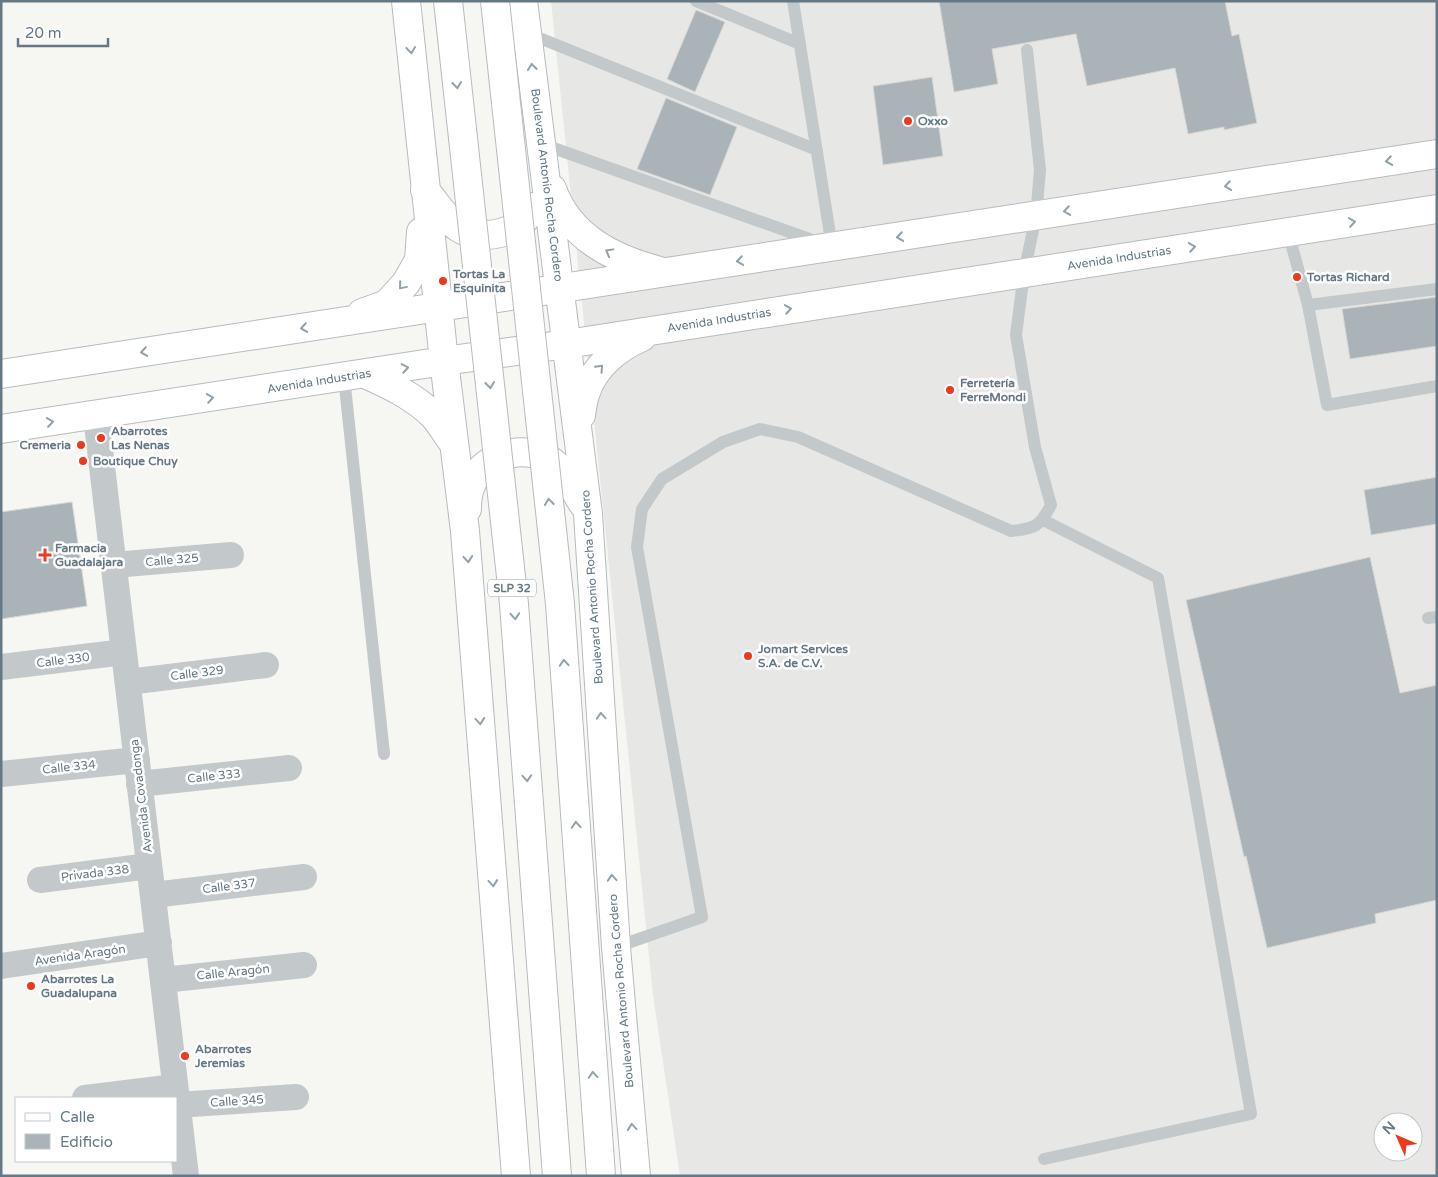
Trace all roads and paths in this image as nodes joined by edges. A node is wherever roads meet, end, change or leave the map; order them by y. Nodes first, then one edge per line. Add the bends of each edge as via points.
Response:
1 (406, 1) edge
2 (448, 1) edge
3 (495, 1) edge
4 (523, 1) edge
5 (696, 1) edge
6 (793, 1) edge
7 (527, 33) junction
8 (800, 44) junction
9 (1027, 50) dead end
10 (817, 150) junction
11 (1437, 154) edge
12 (543, 156) junction
13 (425, 190) junction
14 (1437, 209) edge
15 (1036, 216) junction
16 (1288, 232) junction
17 (832, 247) junction
18 (688, 269) junction
19 (1024, 273) junction
20 (560, 289) junction
21 (1437, 289) edge
22 (1308, 305) junction
23 (438, 308) junction
24 (332, 324) junction
25 (661, 329) junction
26 (567, 344) junction
27 (444, 361) junction
28 (1, 374) edge
29 (354, 376) junction
30 (1437, 386) edge
31 (96, 416) junction
32 (1, 429) edge
33 (578, 429) junction
34 (456, 446) junction
35 (588, 514) junction
36 (1043, 520) junction
37 (466, 531) junction
38 (230, 555) dead end
39 (114, 565) junction
40 (124, 652) junction
41 (266, 665) dead end
42 (1, 667) edge
43 (128, 682) junction
44 (384, 754) dead end
45 (289, 768) dead end
46 (138, 772) junction
47 (1, 774) edge
48 (149, 866) junction
49 (304, 877) dead end
50 (40, 880) dead end
51 (153, 895) junction
52 (159, 943) junction
53 (616, 947) junction
54 (304, 965) dead end
55 (1, 966) edge
56 (163, 980) junction
57 (176, 1096) edge
58 (130, 1097) edge
59 (296, 1097) dead end
60 (178, 1112) edge
61 (1044, 1159) dead end
62 (186, 1176) edge
63 (516, 1176) edge
64 (557, 1176) edge
65 (600, 1176) edge
66 (636, 1176) edge

1 -> 13 main road, SLP 32
2 -> 64 main road, SLP 32, bridge via 514,604
65 -> 3 main road, bridge via 560,604
4 - 7 main road, Boulevard Antonio Rocha Cordero
5 - 8 lane
6 - 8 lane
7 - 10 lane
12 -> 7 main road, Boulevard Antonio Rocha Cordero
8 - 10 lane
9 - 15 lane via 1040,170
10 - 17 lane
11 -> 15 main road
12 - 13 main road via 530,214 512,229 496,234 478,235 461,229 448,220
12 - 17 lane
18 -> 12 main road via 663,272 637,265 589,241 557,203
12 - 20 main road, Boulevard Antonio Rocha Cordero
13 - 23 main road, SLP 32
13 -> 24 main road via 419,260 406,283 387,304
16 -> 14 main road, Avenida Industrias
15 -> 17 main road
15 - 19 lane
19 -> 16 main road, Avenida Industrias
16 - 22 lane
17 -> 18 main road
18 - 20 main road
25 -> 19 main road, Avenida Industrias
19 - 36 lane via 1016,335 1035,446 1051,505
20 - 23 main road
20 - 26 main road, Boulevard Antonio Rocha Cordero
21 - 22 lane
22 - 30 lane via 1327,405
23 - 24 main road
23 - 27 main road, SLP 32
24 -> 28 main road
25 - 26 main road, Avenida Industrias
33 -> 25 main road via 586,391 595,373 614,354
26 - 27 main road, Avenida Industrias
26 - 33 main road, Boulevard Antonio Rocha Cordero
29 -> 27 main road, Avenida Industrias
27 - 34 main road, SLP 32
31 -> 29 main road, Avenida Industrias
29 - 34 main road via 394,387 416,400
29 - 44 lane
32 -> 31 main road, Avenida Industrias
31 - 39 street, Avenida Covadonga
33 - 35 main road, Boulevard Antonio Rocha Cordero
34 - 37 main road, SLP 32
35 - 37 main road via 557,465 542,456 509,453 494,459 472,482
53 -> 35 main road, Boulevard Antonio Rocha Cordero
36 - 53 lane via 1028,529 1011,531 798,437 760,429 723,442 662,479 642,509 637,547 702,917
36 - 61 lane via 1158,578 1251,1114
37 -> 63 main road, SLP 32
38 - 39 street, Calle 325
39 - 40 street, Avenida Covadonga
40 - 42 street, Calle 330
40 - 43 street, Avenida Covadonga
41 - 43 street, Calle 329
43 - 46 street, Avenida Covadonga
45 - 46 street, Calle 333
46 - 47 street, Calle 334
46 - 48 street, Avenida Covadonga
48 - 50 street, Privada 338
48 - 51 street, Avenida Covadonga
49 - 51 street, Calle 337
51 - 52 street, Avenida Covadonga
52 - 55 street, Avenida Aragón
52 - 56 street, Avenida Covadonga
66 -> 53 main road, Boulevard Antonio Rocha Cordero
54 - 56 street, Calle Aragón
56 - 57 street, Avenida Covadonga
57 - 58 street, Calle 345
57 - 59 street, Calle 345
60 - 62 street, Avenida Covadonga

